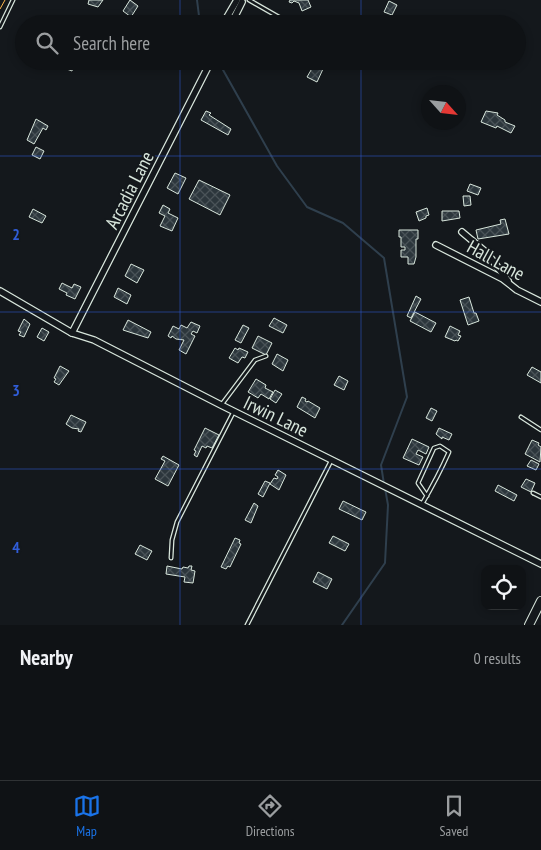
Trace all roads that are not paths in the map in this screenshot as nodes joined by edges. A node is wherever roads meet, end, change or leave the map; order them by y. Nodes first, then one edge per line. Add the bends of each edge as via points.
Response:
1 (14, 0) edge
2 (249, 0) edge
3 (241, 1) edge
4 (230, 15) edge
5 (235, 15) edge
6 (275, 15) edge
7 (0, 27) edge
8 (206, 70) edge
9 (462, 232) dead end
10 (436, 245) dead end
11 (511, 285) junction
12 (0, 291) edge
13 (541, 302) edge
14 (72, 333) junction
15 (266, 356) dead end
16 (221, 405) junction
17 (233, 412) junction
18 (522, 417) dead end
19 (541, 430) edge
20 (332, 460) junction
21 (533, 493) dead end
22 (427, 496) junction
23 (541, 497) edge
24 (422, 504) junction
25 (171, 558) dead end
26 (541, 564) edge
27 (541, 601) edge
28 (247, 625) edge
29 (529, 625) edge

1 - 7 lane
2 - 6 lane
3 - 4 street
3 - 5 street
8 - 14 street, Arcadia Lane
9 - 11 street via 487,253
10 - 11 street, Hall Lane
11 - 13 street, Hall Lane
12 - 14 street, Irwin Lane
14 - 16 street, Irwin Lane via 94,340
15 - 16 lane via 255,360
16 - 17 street, Irwin Lane
17 - 20 street, Irwin Lane
17 - 25 lane via 177,522
18 - 19 lane
20 - 24 street, Irwin Lane
20 - 28 lane
21 - 23 lane
22 - 22 lane via 449,452 440,446 434,448 418,483
22 - 24 lane
24 - 26 street, Irwin Lane
27 - 29 street

